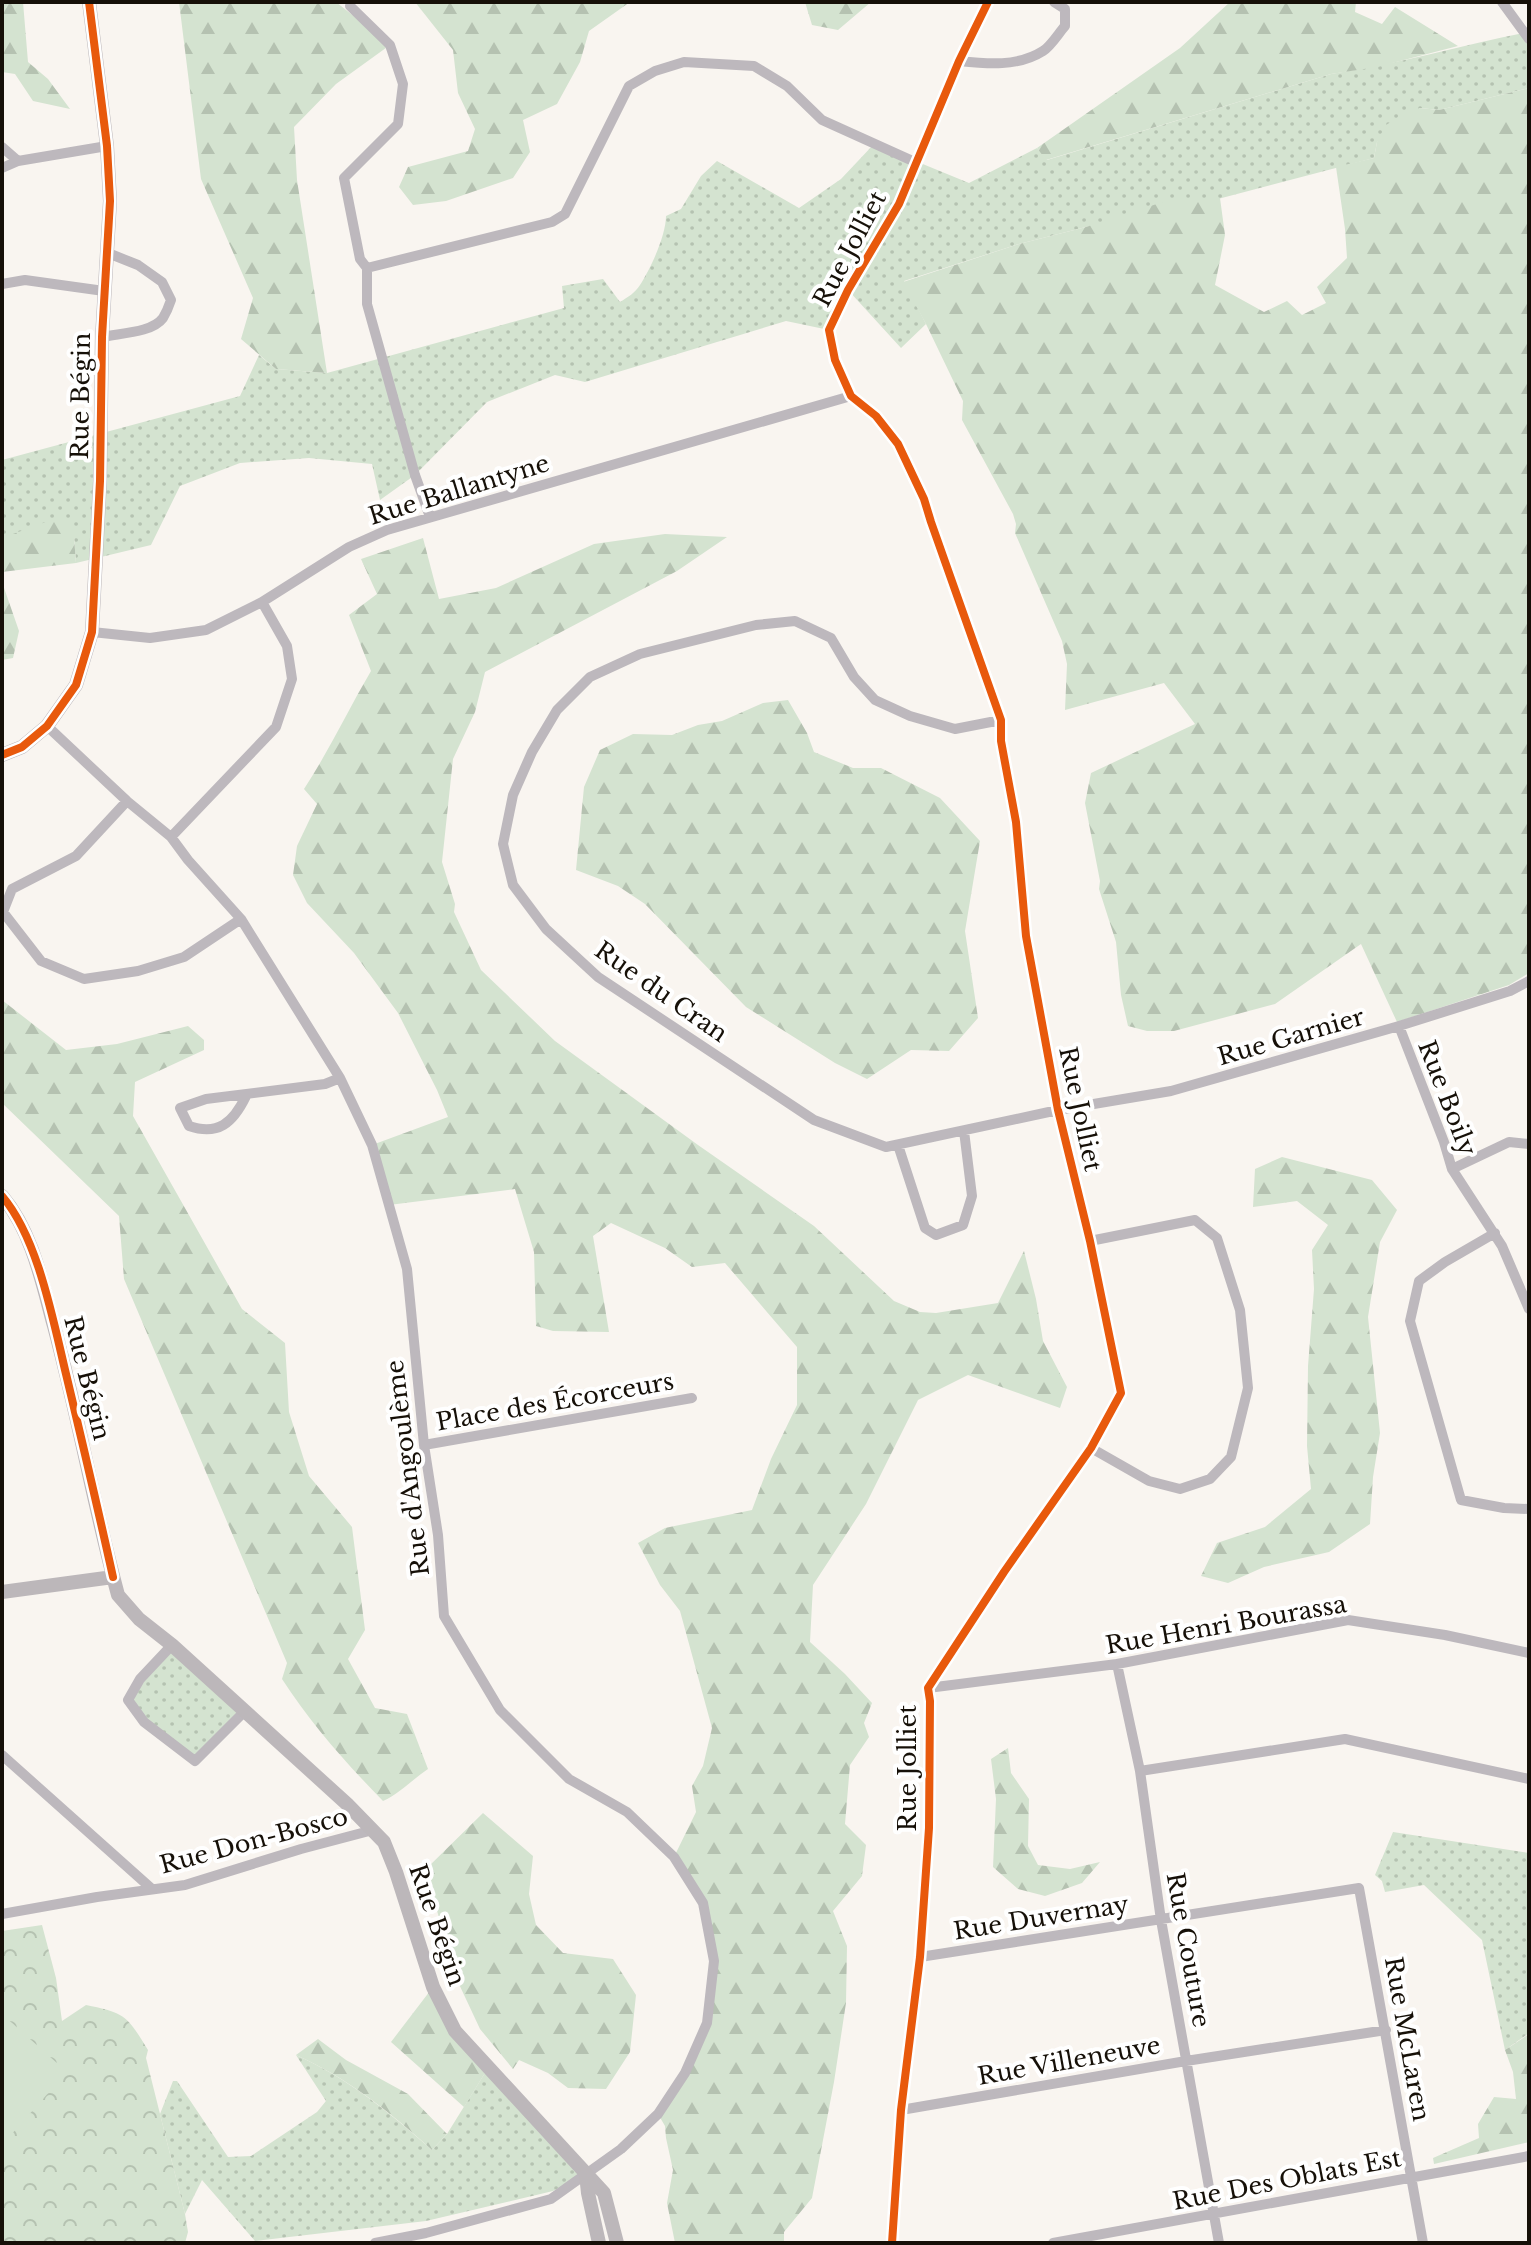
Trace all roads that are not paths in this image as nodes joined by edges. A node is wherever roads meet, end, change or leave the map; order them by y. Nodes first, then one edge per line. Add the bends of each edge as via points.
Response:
1 (89, 2) edge
2 (988, 2) edge
3 (1054, 2) edge
4 (1502, 2) edge
5 (350, 6) dead end
6 (1529, 39) edge
7 (959, 61) junction
8 (107, 146) junction
9 (2, 147) edge
10 (18, 161) junction
11 (915, 162) junction
12 (2, 168) edge
13 (108, 253) junction
14 (367, 268) junction
15 (2, 284) edge
16 (104, 291) junction
17 (102, 337) junction
18 (851, 396) junction
19 (430, 517) junction
20 (262, 602) junction
21 (92, 632) junction
22 (1001, 720) junction
23 (47, 726) junction
24 (2, 755) edge
25 (127, 801) junction
26 (171, 837) junction
27 (241, 919) junction
28 (1529, 981) edge
29 (1399, 1026) junction
30 (340, 1078) junction
31 (246, 1096) junction
32 (1058, 1110) junction
33 (964, 1131) junction
34 (1529, 1144) edge
35 (898, 1145) junction
36 (1452, 1169) junction
37 (2, 1196) edge
38 (1495, 1233) junction
39 (1090, 1241) junction
40 (1529, 1309) edge
41 (692, 1398) dead end
42 (424, 1445) junction
43 (1091, 1448) junction
44 (1529, 1509) edge
45 (113, 1577) junction
46 (78, 1582) junction
47 (2, 1592) edge
48 (118, 1595) junction
49 (172, 1645) junction
50 (1529, 1653) edge
51 (1117, 1664) junction
52 (928, 1688) junction
53 (245, 1711) junction
54 (2, 1755) edge
55 (1140, 1771) junction
56 (1529, 1779) edge
57 (373, 1830) junction
58 (1359, 1888) joint
59 (152, 1889) junction
60 (2, 1914) edge
61 (1161, 1920) junction
62 (920, 1957) junction
63 (1386, 2030) junction
64 (1186, 2061) junction
65 (901, 2110) junction
66 (1529, 2156) edge
67 (586, 2174) junction
68 (1410, 2177) junction
69 (1214, 2215) junction
70 (375, 2243) edge
71 (599, 2243) edge
72 (617, 2243) edge
73 (892, 2243) edge
74 (1053, 2243) edge
75 (1219, 2243) edge
76 (1423, 2243) edge

1 - 8 street, Rue Bégin
2 - 7 street, Rue Jolliet
3 - 7 street via 1065,9 1065,26 1044,50 1016,61
4 - 6 street
5 - 14 street via 390,45 403,84 398,124 344,178 360,259
7 - 11 street, Rue Jolliet
8 - 10 street
8 - 13 street, Rue Bégin
9 - 10 street
10 - 12 street
11 - 14 street via 822,120 787,86 754,66 684,62 629,86 565,214 552,222
11 - 18 street, Rue Jolliet via 899,204 829,330
13 - 16 street, Rue Bégin
13 - 17 street via 162,282 171,300 162,320 146,331
14 - 19 street via 367,304
15 - 16 street via 25,280
16 - 17 street, Rue Bégin
17 - 21 street, Rue Bégin
18 - 19 street, Rue Ballantyne
18 - 22 street, Rue Jolliet via 898,444 924,499
19 - 20 street, Rue Ballantyne via 349,547
20 - 21 street, Rue Ballantyne via 206,630 150,638
20 - 26 street via 287,646 292,679 276,727
21 - 23 street, Rue Bégin via 76,685
22 - 32 street, Rue Jolliet via 1026,936
22 - 35 street, Rue du Cran via 955,729 910,716 875,700 831,638 795,621 756,625 640,654 590,677 557,710 513,795 503,844 513,885 546,929 598,977 814,1120 886,1147
23 - 24 street, Rue Bégin via 22,747
23 - 25 street, Rue d'Angoulème
25 - 26 street, Rue d'Angoulème
25 - 27 street via 76,856 12,889 3,912 41,961 84,979 138,971 184,957
26 - 27 street, Rue d'Angoulème
27 - 30 street, Rue d'Angoulème
28 - 29 street, Rue Garnier
29 - 32 street, Rue Garnier via 1171,1091
29 - 36 street, Rue Boily
30 - 31 street
30 - 42 street, Rue d'Angoulème via 372,1145 407,1269
31 - 31 street via 206,1099 180,1108 189,1126 205,1132 227,1124
32 - 33 street, Rue du Cran
32 - 39 street, Rue Jolliet
33 - 35 street, Rue du Cran
33 - 35 street via 972,1196 963,1225 936,1235 925,1228
34 - 36 street via 1509,1142
36 - 38 street, Rue Boily
37 - 45 street, Rue Bégin via 40,1274
38 - 40 street, Rue Boily
38 - 44 street via 1419,1281 1410,1321 1461,1500
39 - 43 street, Rue Jolliet via 1121,1393
39 - 43 street via 1195,1220 1217,1238 1240,1310 1248,1388 1231,1457 1210,1479 1180,1489 1164,1485
41 - 42 street, Place des Écorceurs
42 - 67 street, Rue d'Angoulème via 444,1616 500,1710 569,1779 627,1812 674,1857 703,1903 714,1961 707,2023 685,2073 658,2114
43 - 52 street, Rue Jolliet
45 - 46 street
45 - 48 street, Rue Bégin
46 - 47 street
46 - 48 street
48 - 49 street, Rue Bégin
49 - 53 street, Rue Bégin
49 - 53 street via 128,1700 144,1722 195,1761
50 - 51 street, Rue Henri Bourassa via 1348,1620
51 - 52 street, Rue Henri Bourassa
51 - 55 street, Rue Couture
52 - 62 street, Rue Jolliet via 929,1828
53 - 57 street, Rue Bégin
54 - 59 street
55 - 56 street via 1345,1739
55 - 61 street, Rue Couture
57 - 59 street, Rue Don-Bosco via 185,1885
57 - 67 street, Rue Bégin via 384,1842 433,1987 455,2031
58 - 61 street, Rue Duvernay
58 - 63 street, Rue McLaren
59 - 60 street, Rue Don-Bosco
61 - 62 street, Rue Duvernay
61 - 64 street, Rue Couture
62 - 65 street, Rue Jolliet
63 - 64 street, Rue Villeneuve
63 - 68 street, Rue McLaren
64 - 65 street, Rue Villeneuve
64 - 69 street, Rue Couture
65 - 73 street, Rue Jolliet
66 - 68 street, Rue Des Oblats Est
67 - 70 street, Rue d'Angoulème via 551,2199
67 - 71 street
67 - 72 street, Rue Bégin via 604,2193
68 - 69 street, Rue Des Oblats Est
68 - 76 street, Rue McLaren
69 - 74 street, Rue Des Oblats Est
69 - 75 street, Rue Couture

